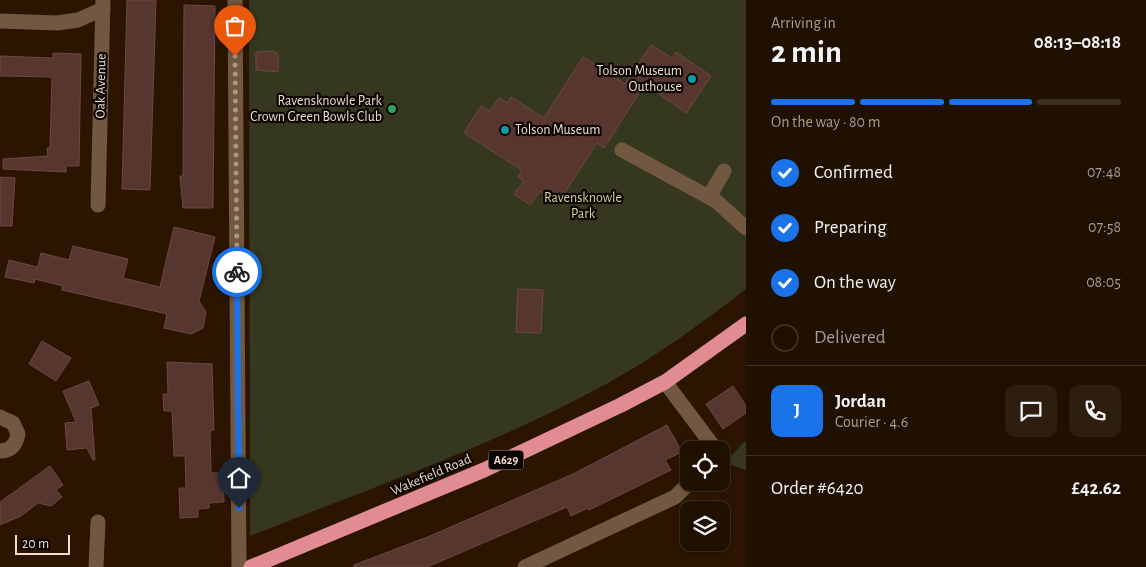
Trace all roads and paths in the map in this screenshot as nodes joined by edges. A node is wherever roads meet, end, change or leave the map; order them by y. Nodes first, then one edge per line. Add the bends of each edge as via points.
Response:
1 (235, 0) edge
2 (103, 5) edge
3 (0, 21) edge
4 (622, 150) dead end
5 (724, 171) dead end
6 (709, 197) junction
7 (98, 205) dead end
8 (746, 228) edge
9 (746, 324) edge
10 (665, 382) junction
11 (0, 418) edge
12 (709, 441) edge
13 (0, 451) edge
14 (681, 491) edge
15 (98, 522) dead end
16 (96, 567) edge
17 (239, 567) edge
18 (251, 567) edge
19 (525, 567) edge

1 - 17 street
2 - 3 street via 78,20 57,23
2 - 7 street, Oak Avenue
4 - 6 street
5 - 6 street
6 - 8 street
9 - 10 highway, Wakefield Road / A629
10 - 12 street
10 - 18 highway, Wakefield Road / A629 via 484,470
11 - 13 street via 13,423 18,434 10,449
14 - 19 street via 630,520
15 - 16 street

